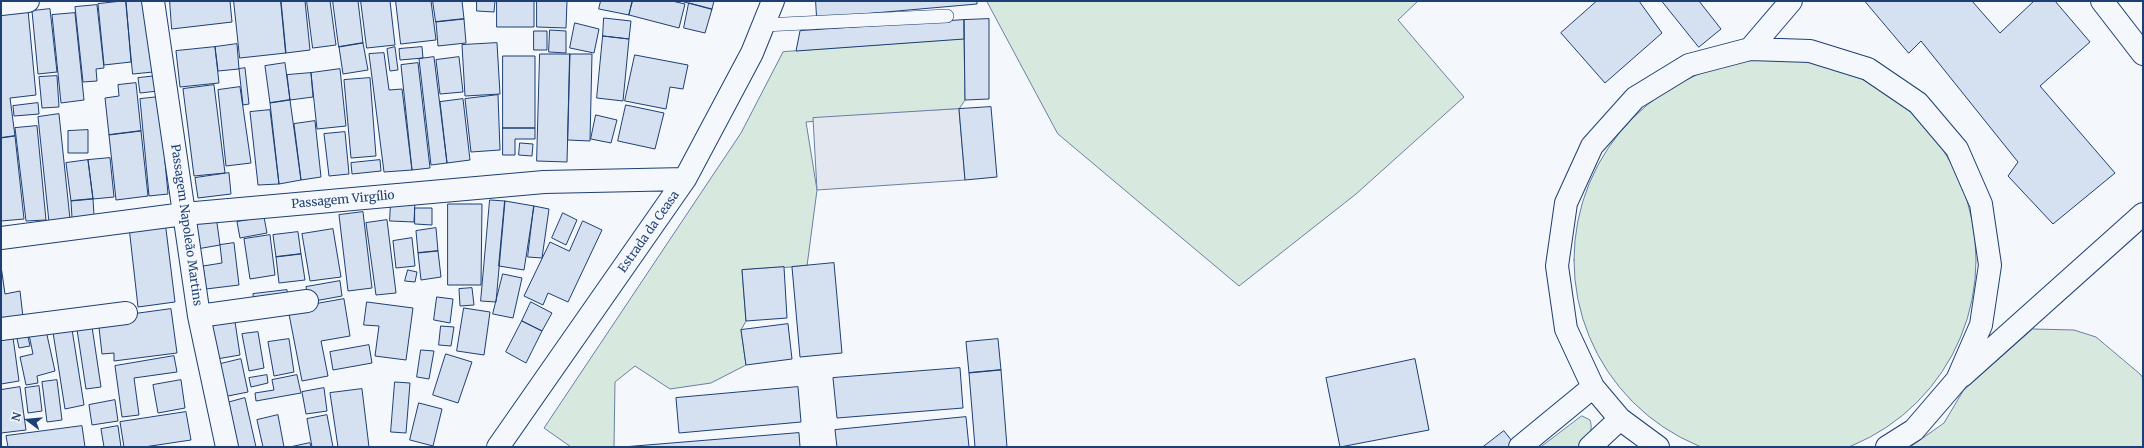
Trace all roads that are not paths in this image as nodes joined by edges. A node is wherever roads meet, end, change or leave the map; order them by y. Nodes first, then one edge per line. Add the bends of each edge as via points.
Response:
1 (28, 1) edge
2 (153, 1) edge
3 (773, 1) edge
4 (1791, 1) edge
5 (2102, 1) edge
6 (1, 4) edge
7 (947, 16) dead end
8 (764, 25) junction
9 (1750, 49) junction
10 (2143, 54) edge
11 (686, 179) junction
12 (184, 214) junction
13 (2143, 214) edge
14 (1, 238) edge
15 (307, 301) dead end
16 (126, 313) dead end
17 (199, 316) junction
18 (1, 329) edge
19 (1956, 380) junction
20 (1593, 387) junction
21 (1620, 419) junction
22 (227, 447) edge
23 (498, 447) edge
24 (1520, 447) edge
25 (1590, 447) edge
26 (1658, 447) edge
27 (1887, 447) edge

1 - 6 street
2 - 12 street, Passagem Napoleão Martins
3 - 8 street, Estrada da Ceasa
4 - 9 street
5 - 10 street
7 - 8 lane
8 - 11 street, Estrada da Ceasa
9 - 19 street via 1810,51 1868,69 1918,103 1957,149 1981,204 1990,265 1981,325
9 - 20 street via 1689,65 1635,98 1592,146 1566,204 1557,266 1566,329
11 - 12 street, Passagem Virgílio via 544,182
11 - 23 street, Estrada da Ceasa
12 - 14 street, Passagem Virgílio
12 - 17 street, Passagem Napoleão Martins
13 - 19 street
15 - 17 street
16 - 18 street
17 - 22 street, Passagem Napoleão Martins
19 - 27 street via 1914,430
20 - 21 street
20 - 24 street
21 - 25 street
21 - 26 street

